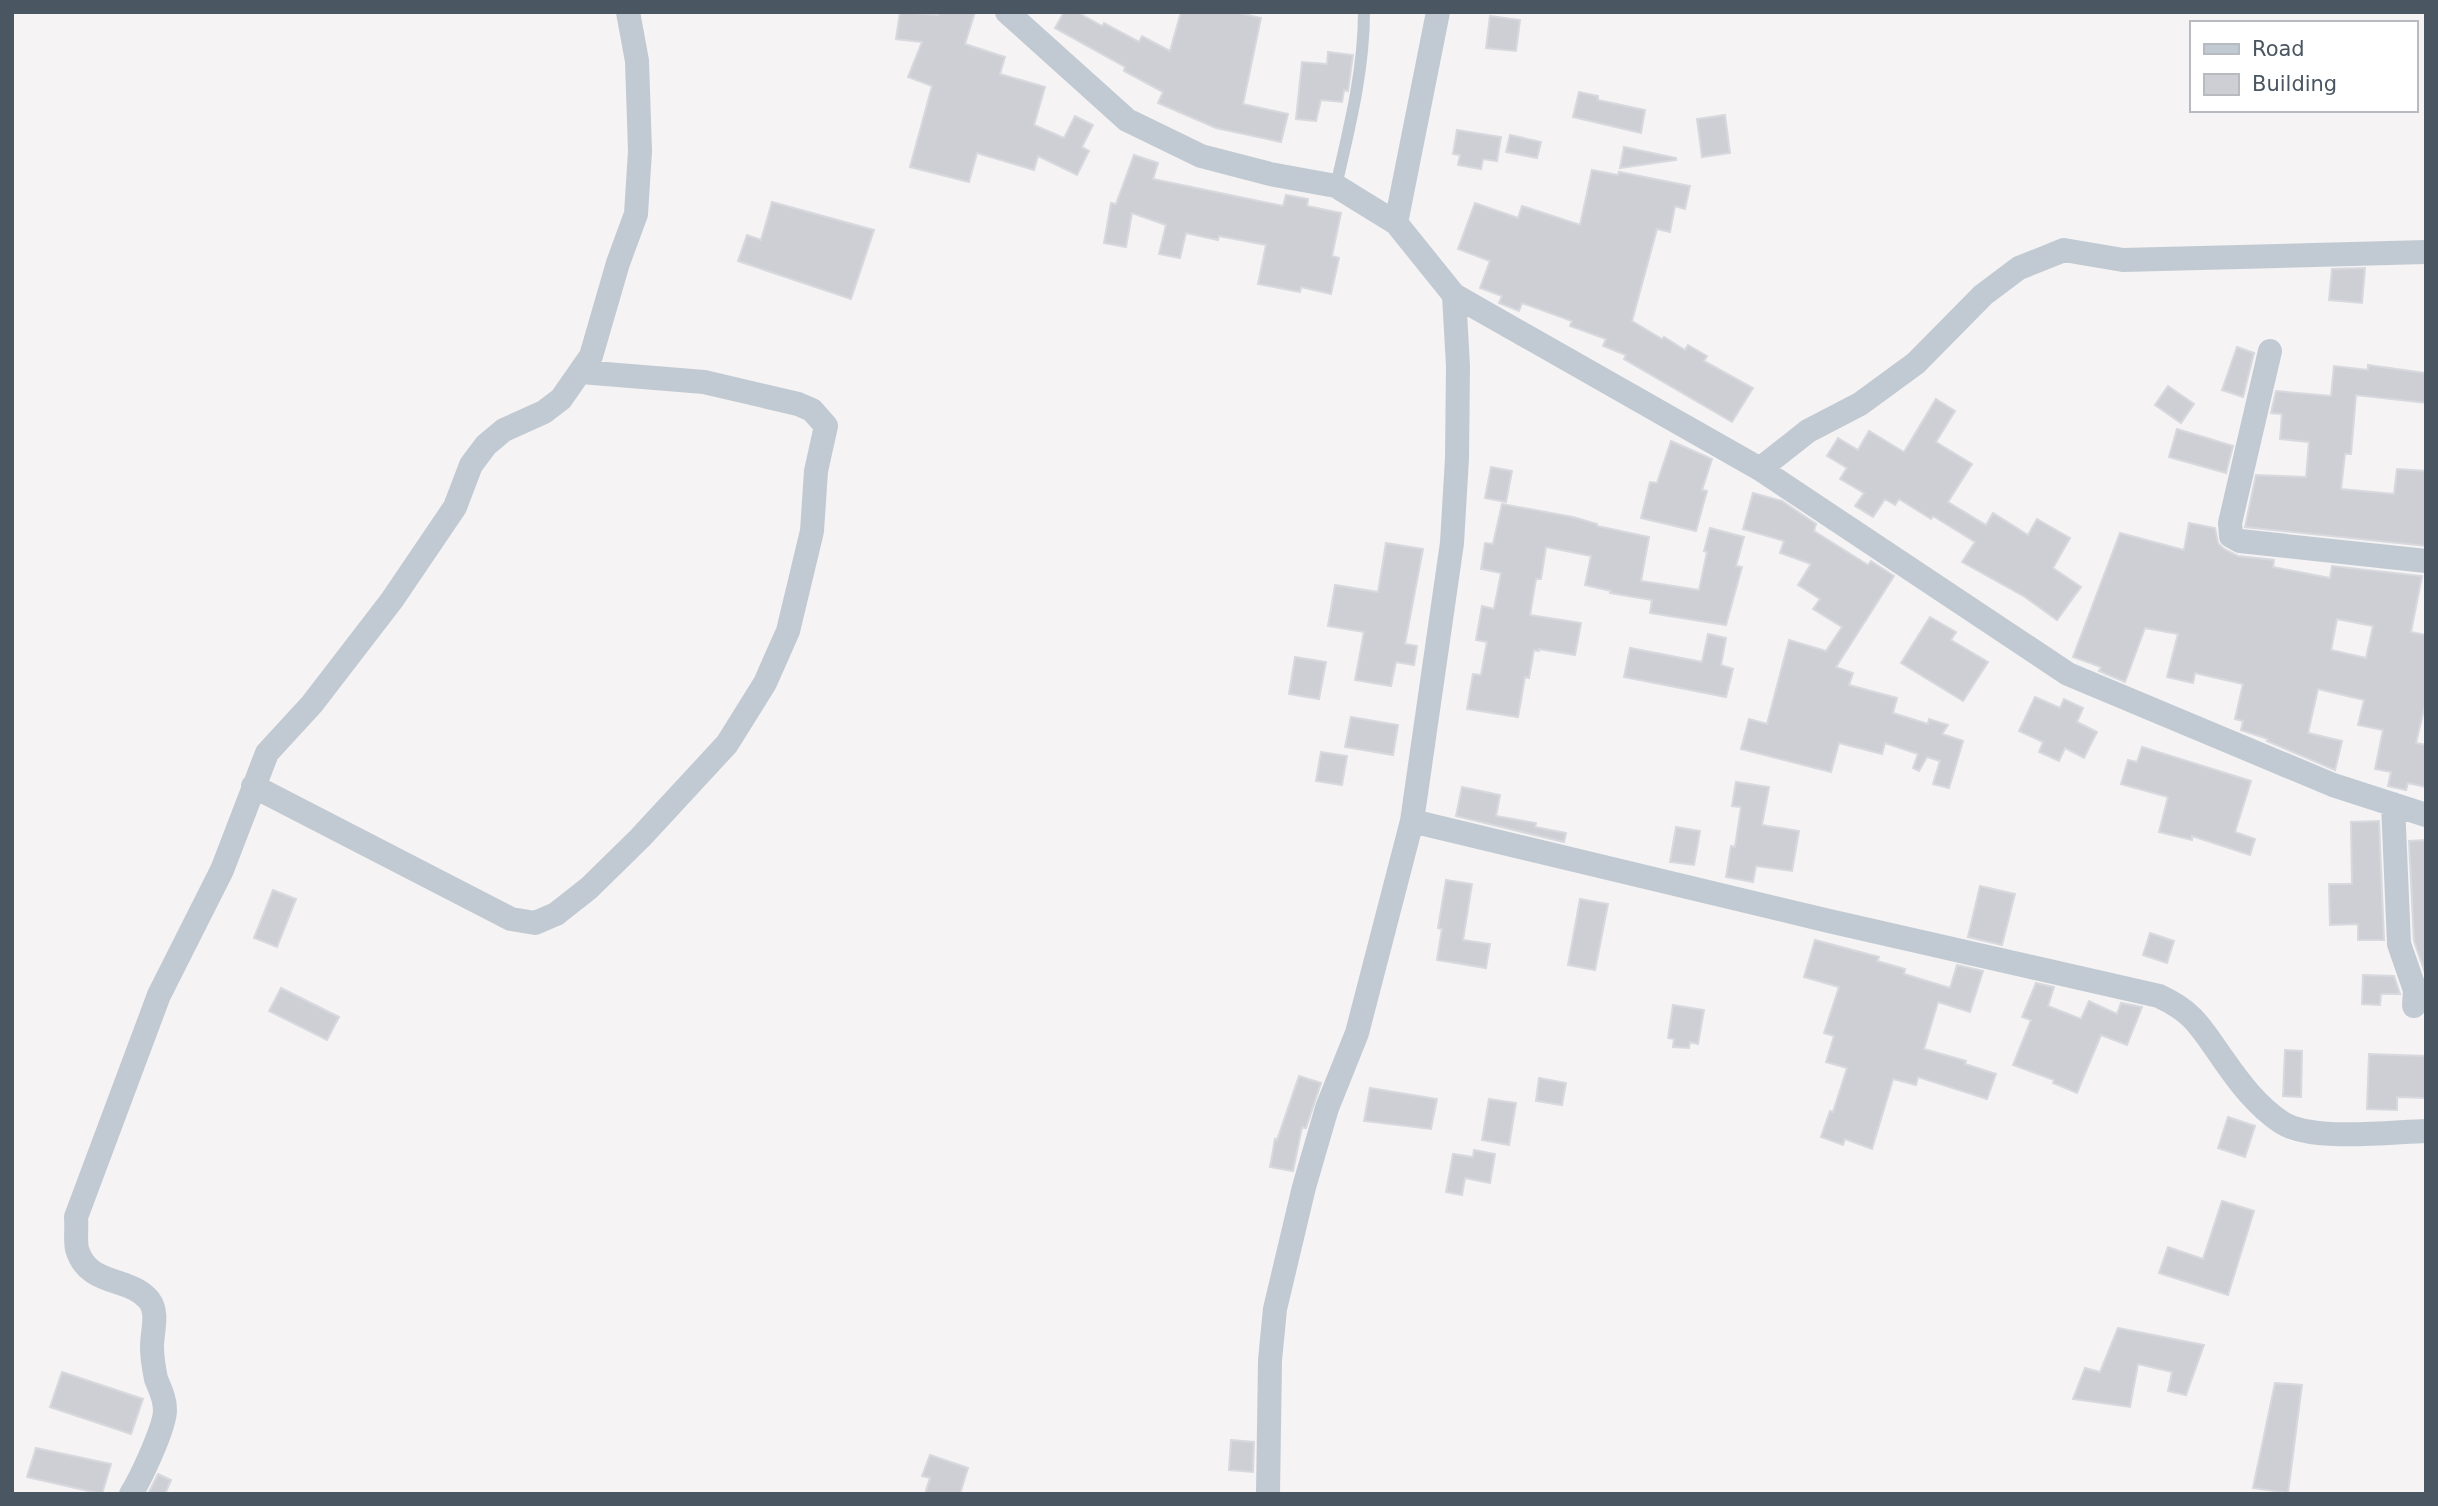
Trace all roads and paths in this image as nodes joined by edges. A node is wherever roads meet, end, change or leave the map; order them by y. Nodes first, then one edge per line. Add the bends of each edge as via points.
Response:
1 (628, 12) edge
2 (1007, 12) edge
3 (1364, 12) edge
4 (1438, 12) edge
5 (1336, 186) junction
6 (1396, 223) junction
7 (2426, 252) edge
8 (1454, 295) junction
9 (2270, 351) dead end
10 (581, 372) junction
11 (1760, 469) junction
12 (2426, 561) edge
13 (253, 786) junction
14 (2393, 804) junction
15 (2426, 815) edge
16 (1412, 821) junction
17 (2414, 1006) dead end
18 (2426, 1131) edge
19 (131, 1494) edge
20 (1268, 1494) edge

1 - 10 street via 637,61 640,151 636,214 591,356
2 - 5 street via 1127,120 1149,133 1201,156
3 - 5 lane via 1353,114
4 - 6 street
5 - 6 street
6 - 8 street
7 - 11 street via 2123,260 2064,250 2019,268 1983,295 1916,363 1860,404 1808,431
8 - 11 street
8 - 16 street via 1458,380 1452,543
9 - 12 street via 2230,523 2231,536 2240,541
10 - 13 street via 561,399 486,445 471,465 455,507 376,621 267,753
10 - 13 street via 704,382 798,404 812,410 826,426 816,471 812,531 788,631 765,683 727,744 589,888 556,914 535,923 511,919
11 - 14 street via 2068,674 2333,785
13 - 19 street via 222,870 159,995 76,1217 77,1249 88,1267 104,1279 137,1288 153,1306 153,1357 165,1412
14 - 15 street
14 - 17 street via 2399,944 2415,990
16 - 18 street via 2159,996 2198,1022 2241,1084 2283,1124 2326,1134
16 - 20 street via 1357,1033 1327,1108 1304,1187 1275,1309

